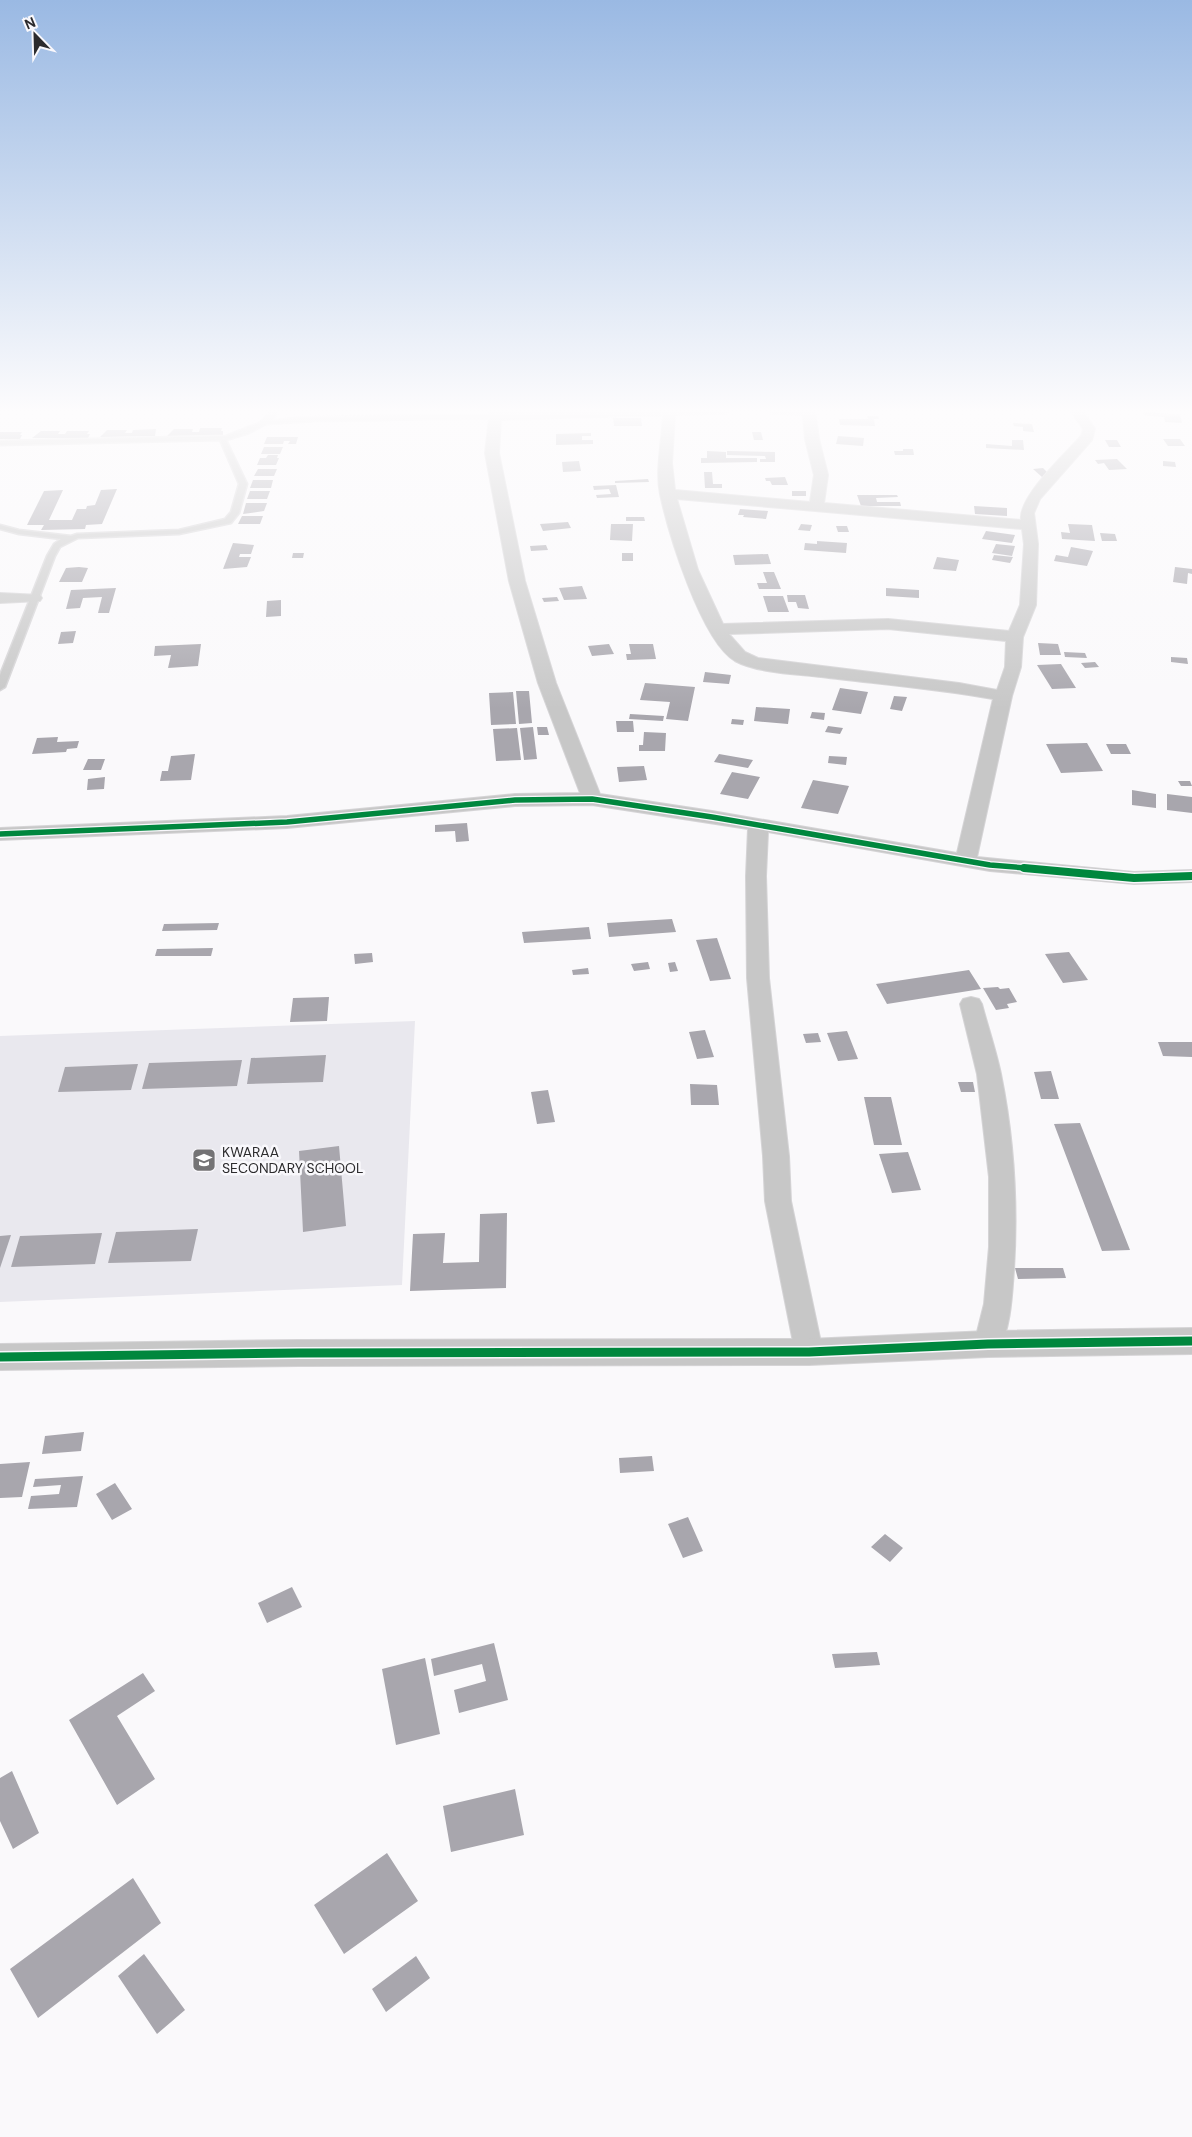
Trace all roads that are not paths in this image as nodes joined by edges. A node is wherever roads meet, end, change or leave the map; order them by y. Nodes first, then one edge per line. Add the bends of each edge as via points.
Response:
1 (236, 510) edge
2 (504, 510) edge
3 (671, 510) edge
4 (838, 510) edge
5 (1029, 510) edge
6 (1028, 525) junction
7 (0, 527) edge
8 (70, 538) junction
9 (0, 598) edge
10 (34, 598) junction
11 (718, 628) junction
12 (1015, 637) junction
13 (0, 686) edge
14 (1003, 696) junction
15 (592, 799) junction
16 (758, 826) junction
17 (0, 834) edge
18 (966, 860) junction
19 (1192, 876) edge
20 (971, 1004) dead end
21 (1192, 1341) edge
22 (988, 1344) junction
23 (809, 1352) junction
24 (0, 1356) edge

1 - 8 lane via 228,521 179,532
2 - 15 street via 518,581 547,683
3 - 11 street via 689,567
4 - 6 street
5 - 6 street
6 - 12 street via 1031,544 1028,605
7 - 8 lane
8 - 10 lane via 57,546
9 - 10 street
10 - 13 lane
11 - 12 street via 888,624
11 - 14 street via 735,653 753,662
12 - 14 street via 1013,667
14 - 18 street
15 - 16 street
15 - 17 street via 515,800 287,822
16 - 18 street
16 - 23 street via 758,978 778,1201
18 - 19 street via 1134,878
20 - 22 street via 990,1074 1002,1177 998,1304
21 - 22 street
22 - 23 street
23 - 24 street

